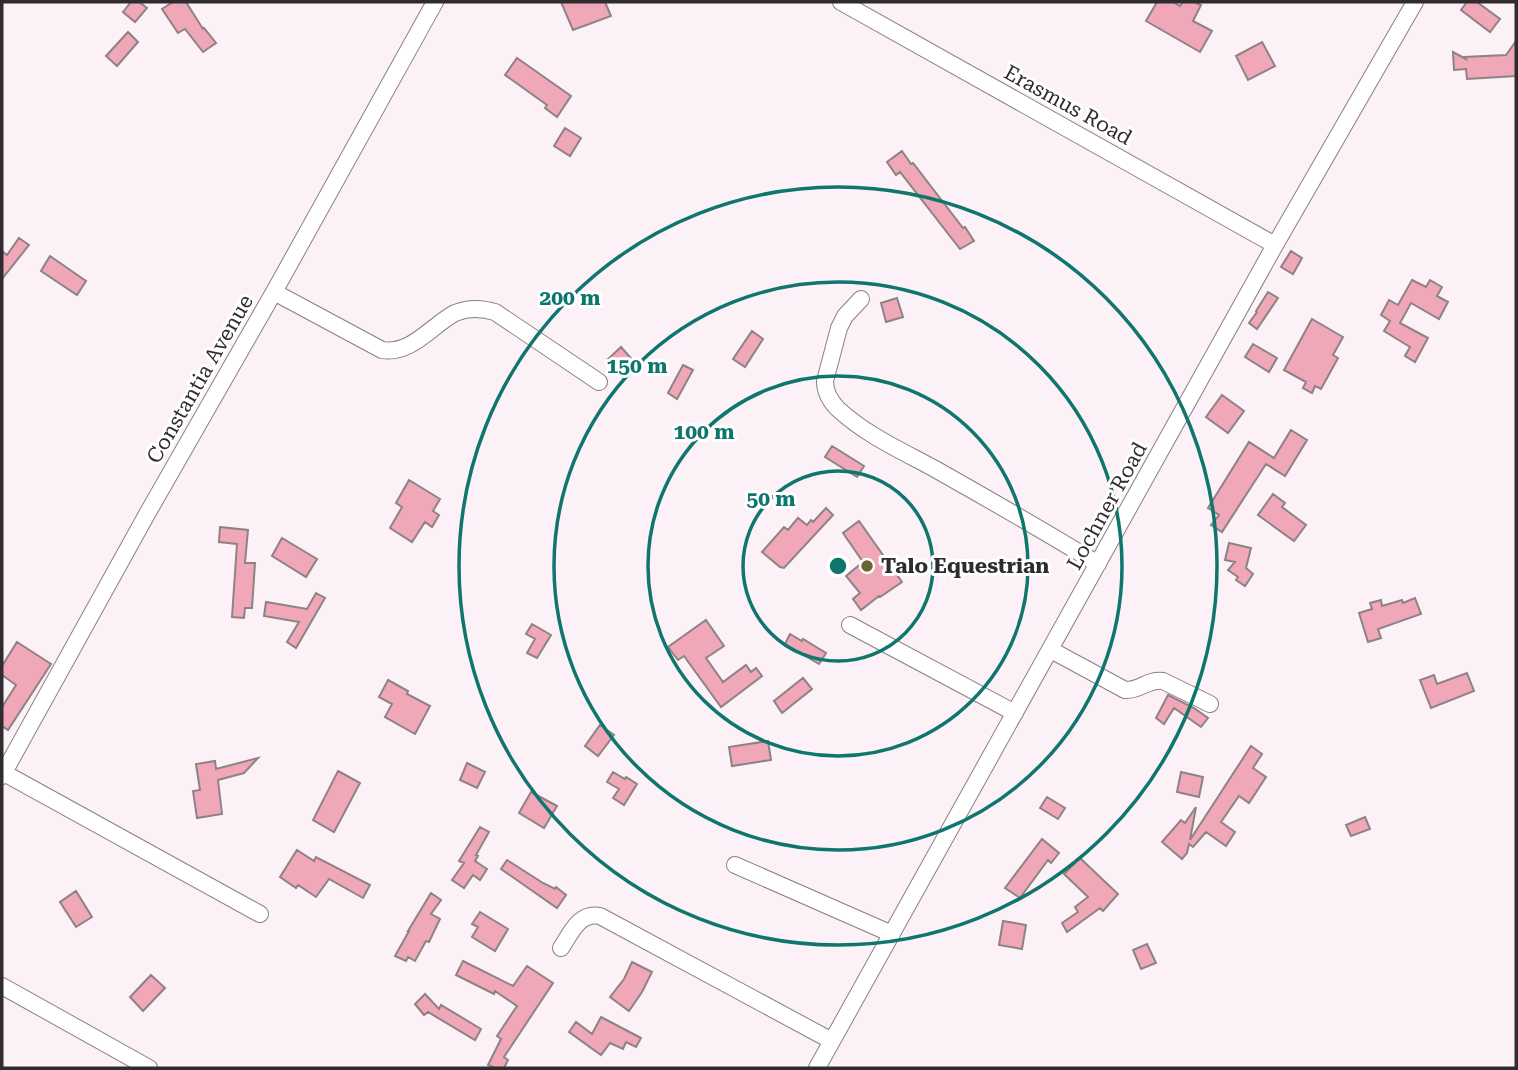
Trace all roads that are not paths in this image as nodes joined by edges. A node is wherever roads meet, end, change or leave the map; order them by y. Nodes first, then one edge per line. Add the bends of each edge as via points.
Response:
1 (435, 2) edge
2 (841, 2) edge
3 (1415, 2) edge
4 (1275, 245) junction
5 (274, 292) junction
6 (860, 299) dead end
7 (599, 382) dead end
8 (1098, 564) junction
9 (850, 625) dead end
10 (1051, 650) junction
11 (1210, 704) dead end
12 (1016, 713) junction
13 (3, 775) edge
14 (734, 865) dead end
15 (260, 915) dead end
16 (892, 934) junction
17 (561, 948) dead end
18 (2, 986) edge
19 (832, 1041) junction
20 (149, 1068) edge
21 (817, 1068) edge

1 - 5 street, Constantia Avenue
2 - 4 street, Erasmus Road
3 - 4 street, Lochner Road
4 - 8 street, Lochner Road
5 - 7 street via 391,352 455,313 490,310
5 - 13 street, Constantia Avenue
6 - 8 street via 839,328 825,381 837,408 874,436
8 - 10 street, Lochner Road
9 - 12 street
10 - 11 street via 1125,690 1163,681
10 - 12 street, Lochner Road
12 - 16 street, Lochner Road
13 - 15 street
14 - 16 street
16 - 19 street, Lochner Road
17 - 19 street via 579,921 600,916
18 - 20 street
19 - 21 street, Lochner Road

